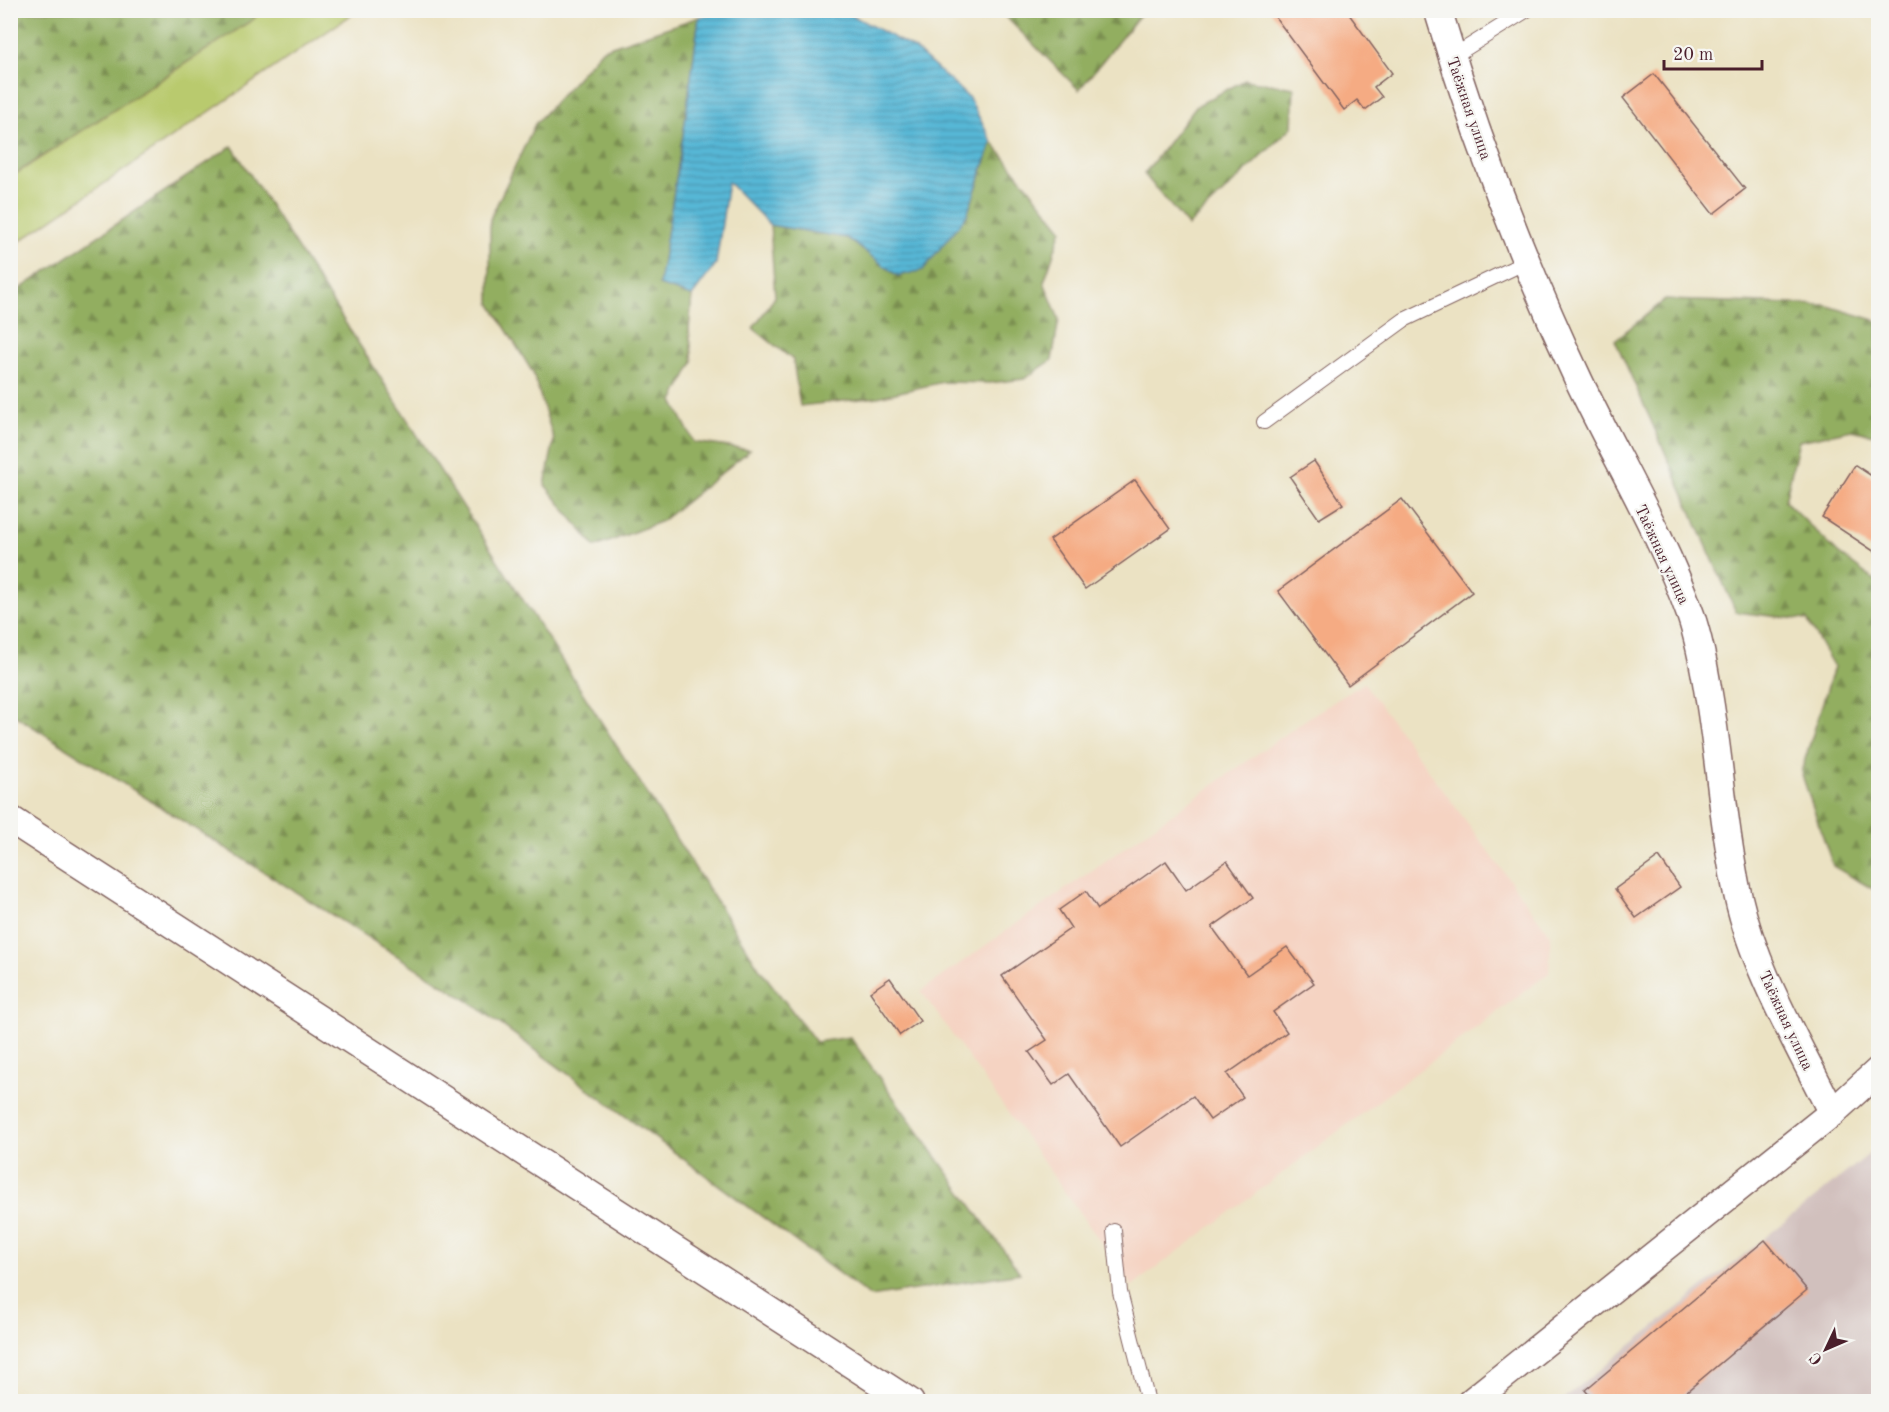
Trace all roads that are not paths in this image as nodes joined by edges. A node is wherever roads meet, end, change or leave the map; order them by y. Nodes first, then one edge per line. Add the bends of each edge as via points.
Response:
1 (1438, 10) edge
2 (1527, 10) edge
3 (1452, 57) junction
4 (1526, 262) junction
5 (1264, 422) dead end
6 (10, 819) edge
7 (1878, 1071) edge
8 (1832, 1113) junction
9 (1114, 1231) dead end
10 (910, 1401) edge
11 (1148, 1401) edge
12 (1471, 1401) edge

1 - 3 street, Таёжная улица
2 - 3 lane
3 - 4 street, Таёжная улица
4 - 5 lane via 1404,320
4 - 8 street, Таёжная улица via 1692,618 1705,671 1738,897 1755,952
6 - 10 street
7 - 8 street
8 - 12 street
9 - 11 lane via 1120,1292

